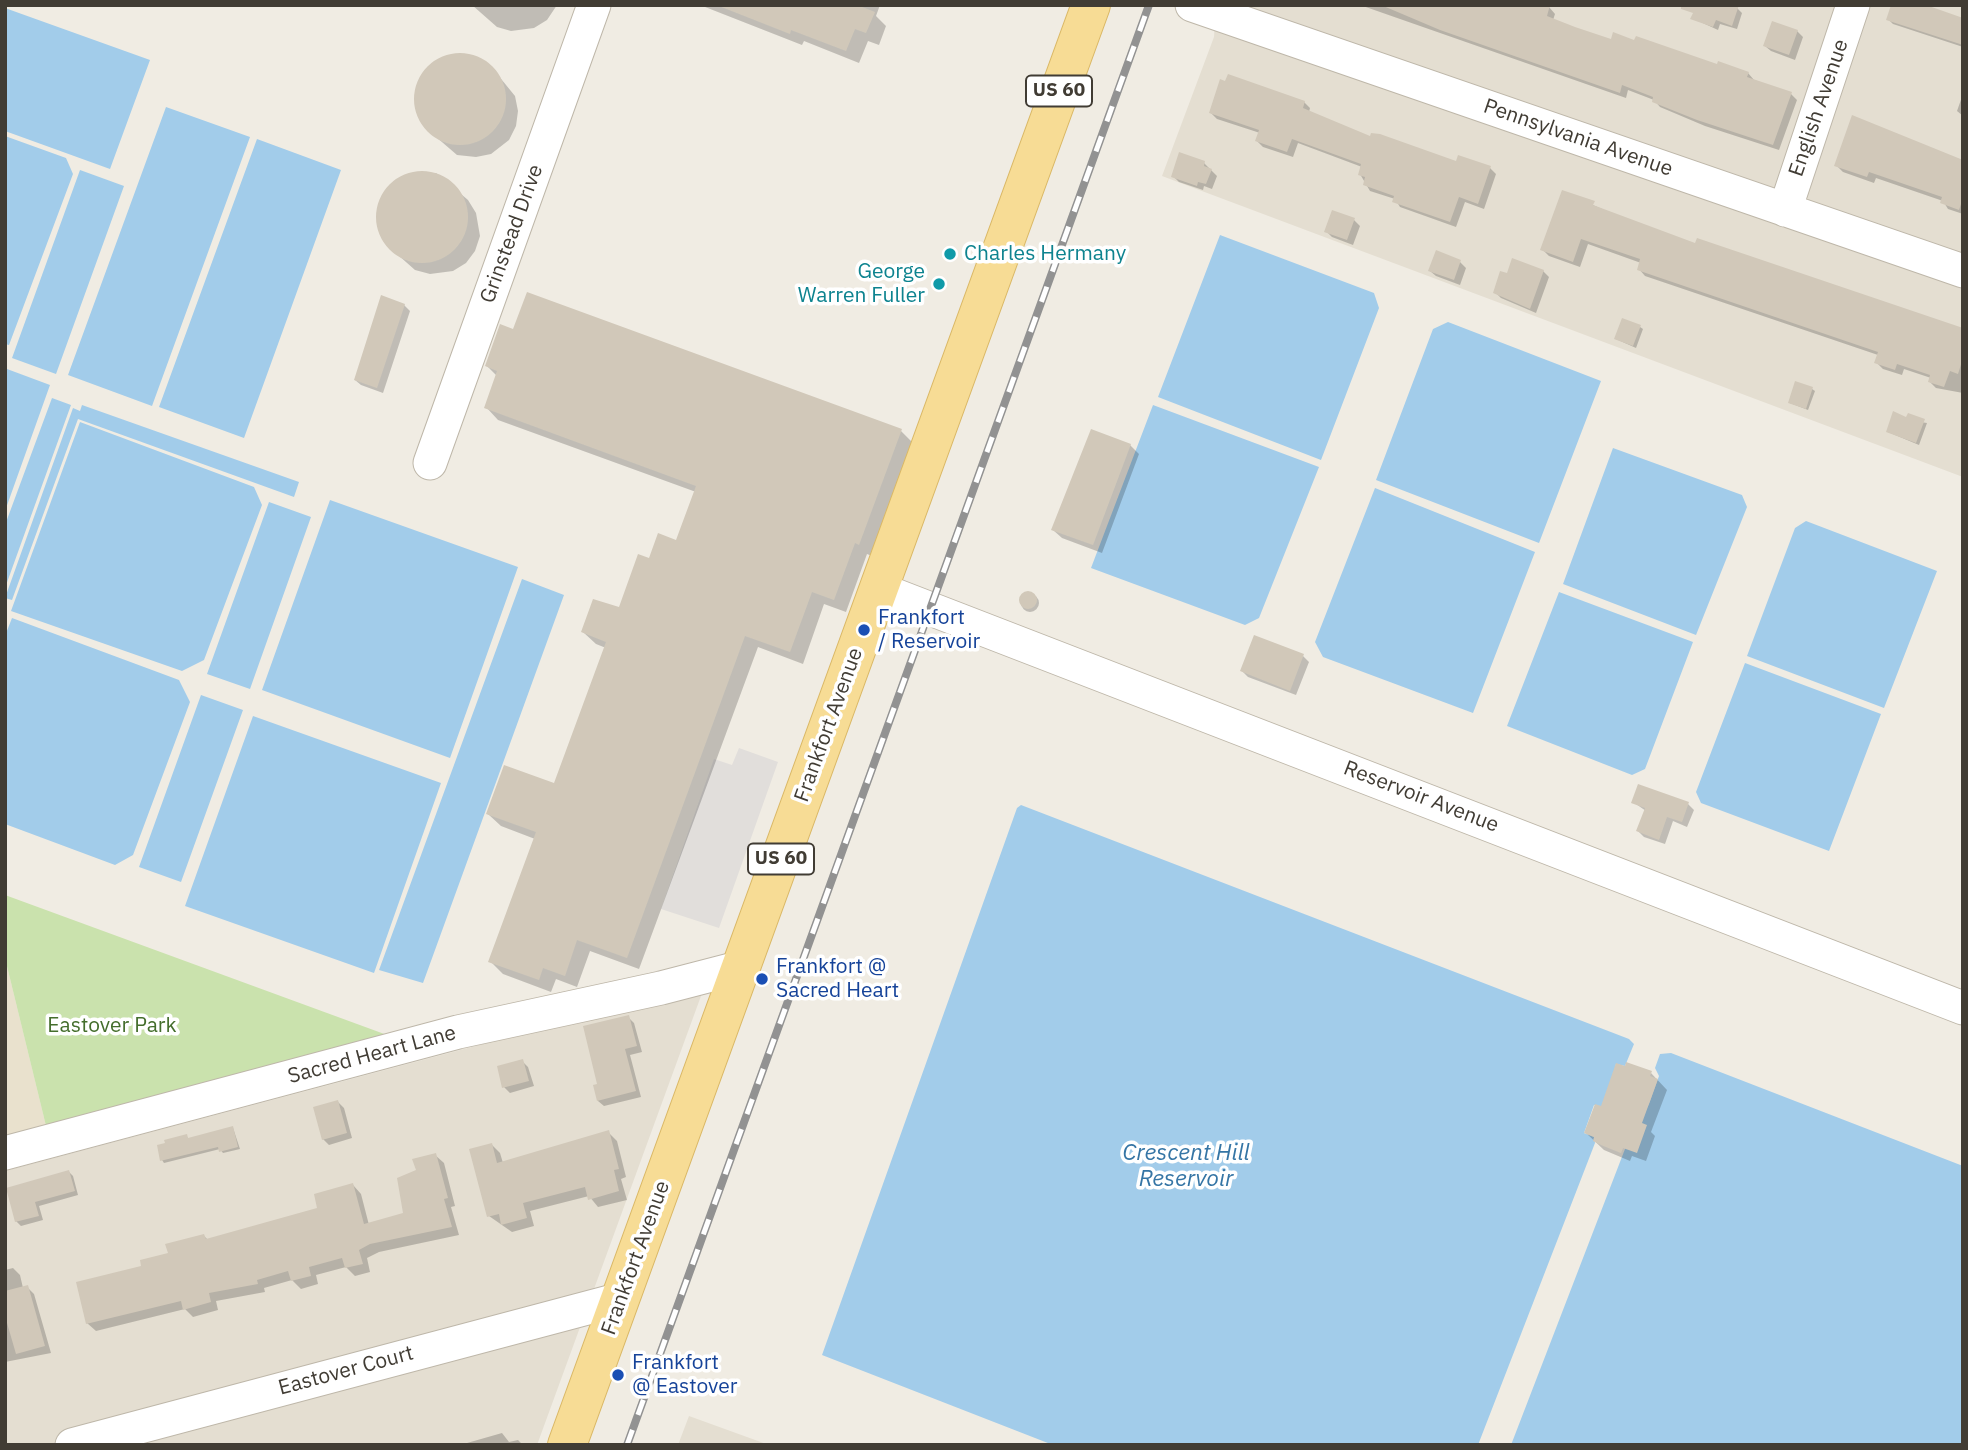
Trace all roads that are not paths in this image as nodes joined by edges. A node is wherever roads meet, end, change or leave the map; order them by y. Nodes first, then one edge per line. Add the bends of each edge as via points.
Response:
1 (594, 5) edge
2 (1090, 5) edge
3 (1853, 5) edge
4 (1197, 6) edge
5 (1785, 210) junction
6 (1963, 271) edge
7 (430, 463) dead end
8 (879, 589) junction
9 (742, 967) junction
10 (1963, 1008) edge
11 (5, 1153) edge
12 (621, 1299) junction
13 (72, 1445) edge
14 (567, 1445) edge

1 - 7 street, Grinstead Drive
2 - 8 main road, Frankfort Avenue / US 60
3 - 5 street, English Avenue
4 - 5 street, Pennsylvania Avenue
5 - 6 street, Pennsylvania Avenue
8 - 9 main road, Frankfort Avenue / US 60
8 - 10 street, Reservoir Avenue
9 - 11 street, Sacred Heart Lane via 458,1032
9 - 12 main road, Frankfort Avenue / US 60
12 - 13 street, Eastover Court
12 - 14 main road, Frankfort Avenue / US 60

